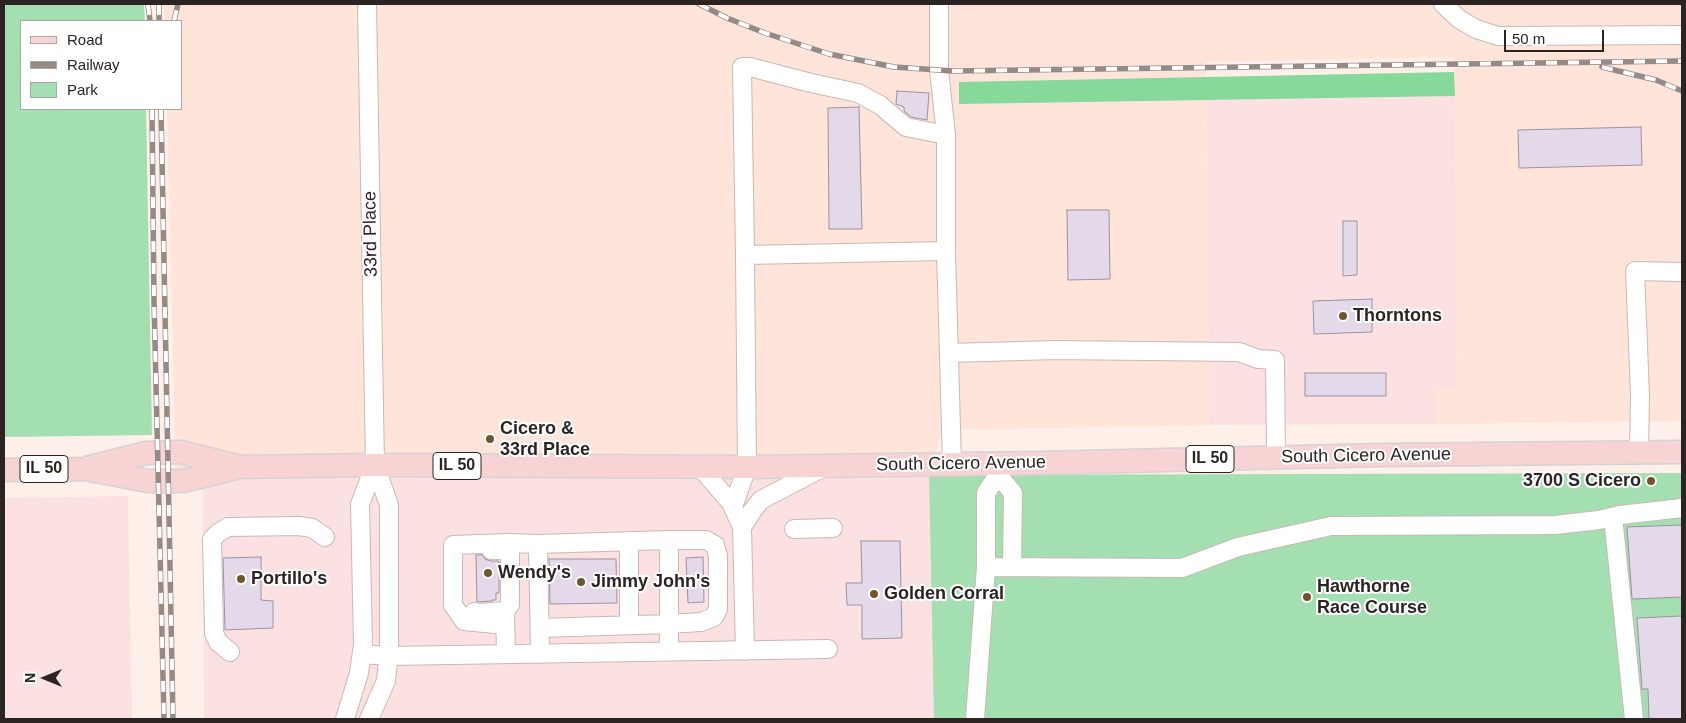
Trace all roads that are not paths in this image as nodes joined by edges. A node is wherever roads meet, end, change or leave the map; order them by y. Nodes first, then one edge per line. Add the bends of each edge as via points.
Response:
1 (367, 4) edge
2 (939, 4) edge
3 (1443, 4) edge
4 (1682, 35) edge
5 (946, 135) junction
6 (946, 251) junction
7 (744, 255) junction
8 (1682, 272) edge
9 (949, 353) junction
10 (1682, 452) edge
11 (1639, 453) junction
12 (1276, 458) junction
13 (952, 464) junction
14 (375, 465) junction
15 (700, 466) junction
16 (827, 466) junction
17 (747, 467) junction
18 (998, 469) junction
19 (4, 470) edge
20 (733, 507) junction
21 (1682, 508) edge
22 (1613, 517) junction
23 (742, 527) junction
24 (832, 528) dead end
25 (794, 529) dead end
26 (325, 537) dead end
27 (669, 540) junction
28 (629, 542) junction
29 (538, 544) junction
30 (986, 567) junction
31 (1012, 567) junction
32 (669, 624) junction
33 (629, 625) junction
34 (540, 628) junction
35 (828, 649) dead end
36 (745, 651) junction
37 (230, 652) dead end
38 (669, 652) junction
39 (362, 654) junction
40 (506, 654) junction
41 (540, 654) junction
42 (389, 656) junction
43 (344, 719) edge
44 (369, 719) edge
45 (975, 719) edge
46 (1634, 719) edge

1 - 14 lane, 33rd Place
2 - 5 lane via 939,70
3 - 4 lane via 1476,29 1498,36
5 - 6 lane
5 - 7 lane via 906,127 880,105 858,93 742,67
6 - 7 lane
6 - 9 lane
7 - 17 lane
8 - 11 lane via 1635,271
9 - 12 lane via 1056,350 1239,352 1275,360
9 - 13 lane
10 - 11 main road, South Cicero Avenue / IL 50
11 - 12 main road, South Cicero Avenue / IL 50
12 - 18 main road, South Cicero Avenue / IL 50
13 - 16 main road, South Cicero Avenue / IL 50
13 - 18 main road, South Cicero Avenue / IL 50
14 - 15 main road, South Cicero Avenue / IL 50
14 - 19 main road, South Cicero Avenue / IL 50 via 240,466 181,452 146,453 85,469
14 - 39 lane, 33rd Place via 360,504
14 - 42 lane, 33rd Place via 389,505
15 - 17 main road, South Cicero Avenue / IL 50
15 - 20 lane
16 - 17 main road, South Cicero Avenue / IL 50
16 - 23 lane via 761,500
17 - 20 lane
18 - 30 lane via 986,493
18 - 31 lane via 1013,493
20 - 23 lane
21 - 22 lane
22 - 31 lane via 1555,525 1331,526 1238,547 1182,568
22 - 46 lane
23 - 36 lane
24 - 25 lane
26 - 37 lane via 312,528 298,526 228,527 212,540 214,633 218,642
27 - 28 lane
27 - 32 lane
27 - 32 lane via 706,540 715,545 718,609 714,617 701,622
28 - 29 lane
28 - 33 lane
29 - 34 lane
29 - 40 lane via 453,546 453,605 464,620 505,618
30 - 31 lane
30 - 45 lane
32 - 33 lane
32 - 38 lane
33 - 34 lane
34 - 41 lane
35 - 36 lane
36 - 38 lane
38 - 41 lane
39 - 42 lane
39 - 43 lane, 33rd Place via 354,693
40 - 41 lane
40 - 42 lane
42 - 44 lane, 33rd Place via 386,681

